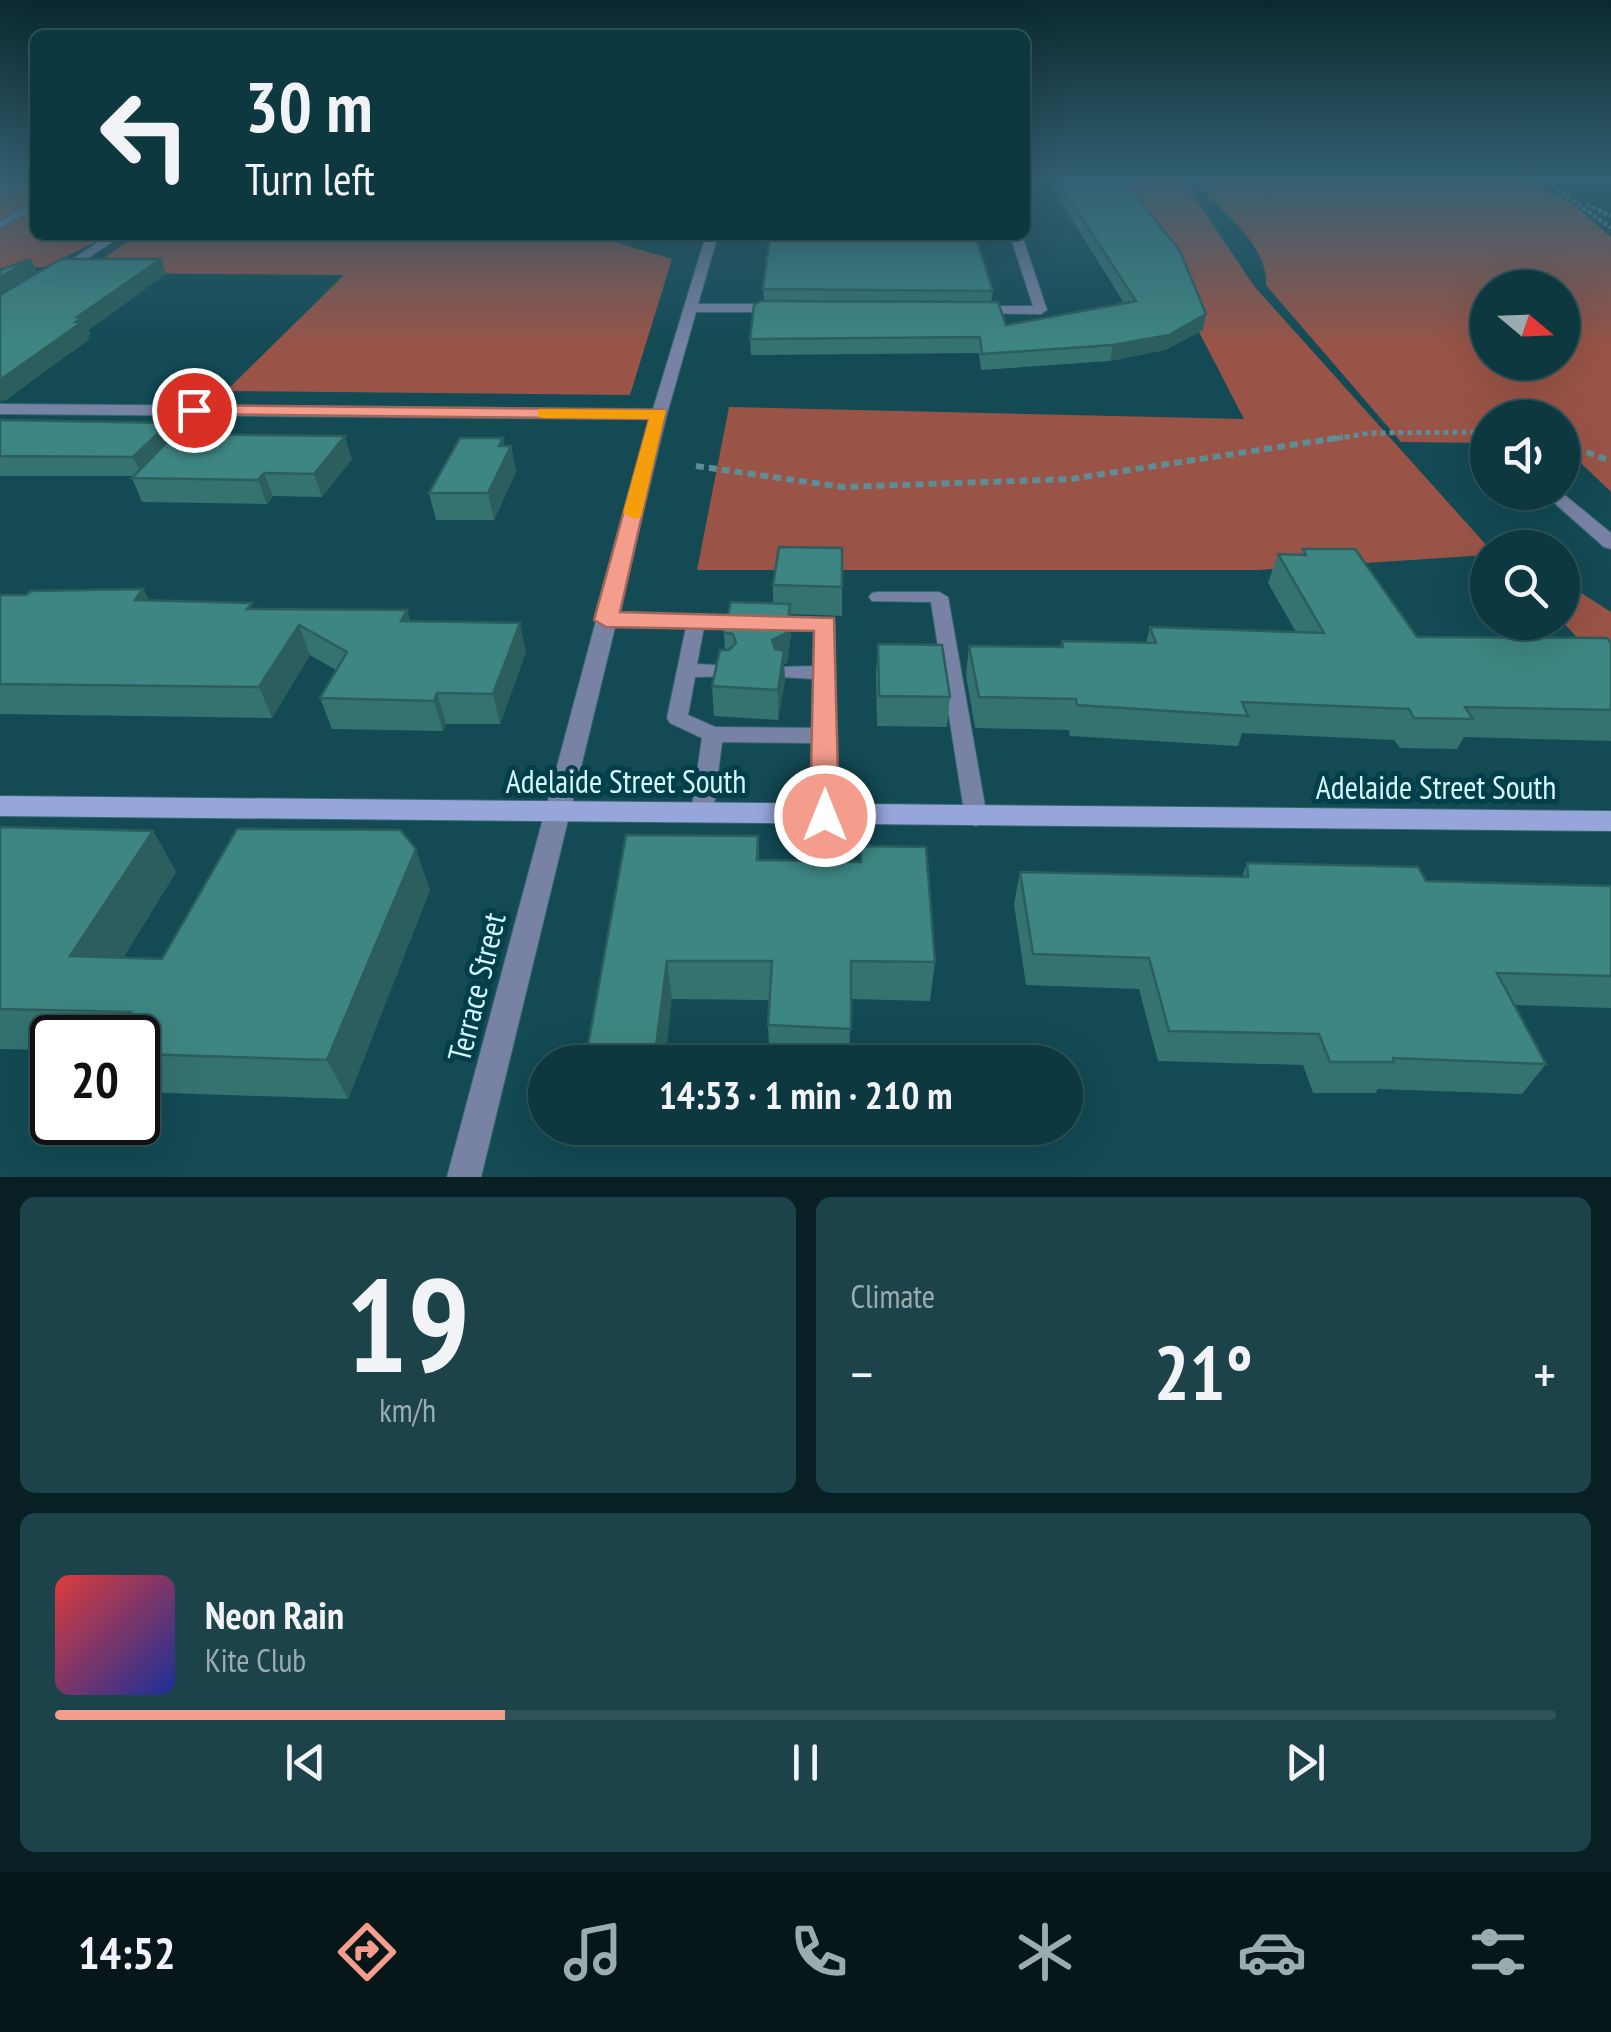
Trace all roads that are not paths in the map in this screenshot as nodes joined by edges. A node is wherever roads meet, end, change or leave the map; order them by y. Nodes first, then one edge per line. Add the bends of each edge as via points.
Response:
1 (109, 240) edge
2 (710, 240) edge
3 (1018, 240) edge
4 (50, 277) edge
5 (690, 308) junction
6 (787, 308) edge
7 (963, 310) edge
8 (0, 408) edge
9 (659, 414) junction
10 (1572, 510) edge
11 (1611, 542) edge
12 (878, 597) dead end
13 (606, 620) junction
14 (696, 621) junction
15 (687, 670) junction
16 (724, 671) edge
17 (786, 672) edge
18 (826, 673) junction
19 (713, 734) junction
20 (825, 736) junction
21 (0, 806) edge
22 (702, 813) junction
23 (557, 814) junction
24 (825, 816) junction
25 (976, 817) junction
26 (1611, 821) edge
27 (464, 1177) edge

1 - 4 street
2 - 5 street, Terrace Street
3 - 7 street via 1041,310
5 - 6 street
5 - 9 street, Terrace Street
8 - 9 street
9 - 13 street, Terrace Street
10 - 11 street
12 - 25 lane via 939,598
13 - 14 lane
13 - 23 street, Terrace Street
14 - 15 lane
14 - 18 lane via 826,624
15 - 16 lane
15 - 19 lane via 677,718
17 - 18 lane
18 - 20 lane
19 - 20 lane
19 - 22 lane
20 - 24 lane
21 - 23 main road, Adelaide Street South
22 - 23 main road, Adelaide Street South
22 - 24 main road, Adelaide Street South
23 - 27 street, Terrace Street
24 - 25 main road, Adelaide Street South
25 - 26 main road, Adelaide Street South

